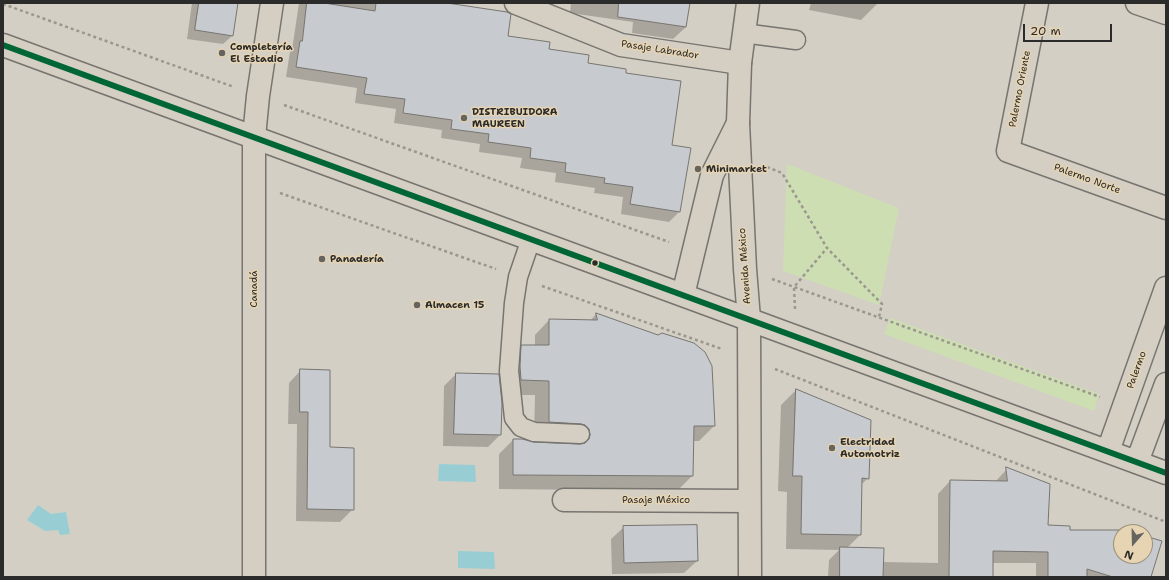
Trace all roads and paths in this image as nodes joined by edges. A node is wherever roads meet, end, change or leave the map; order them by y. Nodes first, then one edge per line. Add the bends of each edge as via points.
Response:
1 (272, 3) edge
2 (516, 3) edge
3 (748, 3) edge
4 (1037, 3) edge
5 (1137, 3) edge
6 (3, 4) edge
7 (546, 8) edge
8 (1166, 13) edge
9 (743, 33) junction
10 (796, 40) dead end
11 (3, 45) edge
12 (740, 63) junction
13 (258, 96) junction
14 (738, 123) junction
15 (254, 137) junction
16 (1008, 151) joint
17 (738, 156) junction
18 (1166, 208) edge
19 (531, 239) junction
20 (827, 248) junction
21 (694, 251) junction
22 (745, 269) junction
23 (794, 287) junction
24 (1166, 288) edge
25 (683, 295) junction
26 (879, 317) junction
27 (749, 319) junction
28 (749, 359) junction
29 (1166, 384) edge
30 (1124, 406) junction
31 (580, 434) dead end
32 (1108, 452) junction
33 (1137, 462) junction
34 (1166, 473) edge
35 (564, 500) dead end
36 (750, 500) junction
37 (1166, 522) edge
38 (254, 577) edge
39 (750, 577) edge

1 - 13 street, Canadá
2 - 7 street, Pasaje Labrador
3 - 9 street, Avenida México
4 - 16 street, Palermo Oriente
5 - 8 street
6 - 13 path
7 - 12 street, Pasaje Labrador via 621,45
9 - 10 lane
9 - 12 street, Avenida México
11 - 15 street
12 - 14 street, Avenida México
13 - 15 street, Canadá
13 - 21 path
14 - 17 street, Avenida México
14 - 21 street via 712,175
15 - 19 street
15 - 38 street, Canadá
16 - 18 street, Palermo Norte
17 - 20 path via 782,173
17 - 22 street, Avenida México
19 - 25 street
19 - 31 lane via 518,277 514,303 509,371 514,418 521,427 534,432
20 - 23 path
20 - 26 path via 882,304
21 - 25 street
22 - 23 path
22 - 27 street, Avenida México
23 - 26 path
24 - 30 street, Palermo
25 - 27 street
26 - 30 path
27 - 28 street, Avenida México
27 - 32 street
28 - 36 street, Avenida México
28 - 37 path
29 - 33 street
30 - 32 street, Palermo
32 - 33 street
33 - 34 street
35 - 36 street, Pasaje México
36 - 39 street, Avenida México

